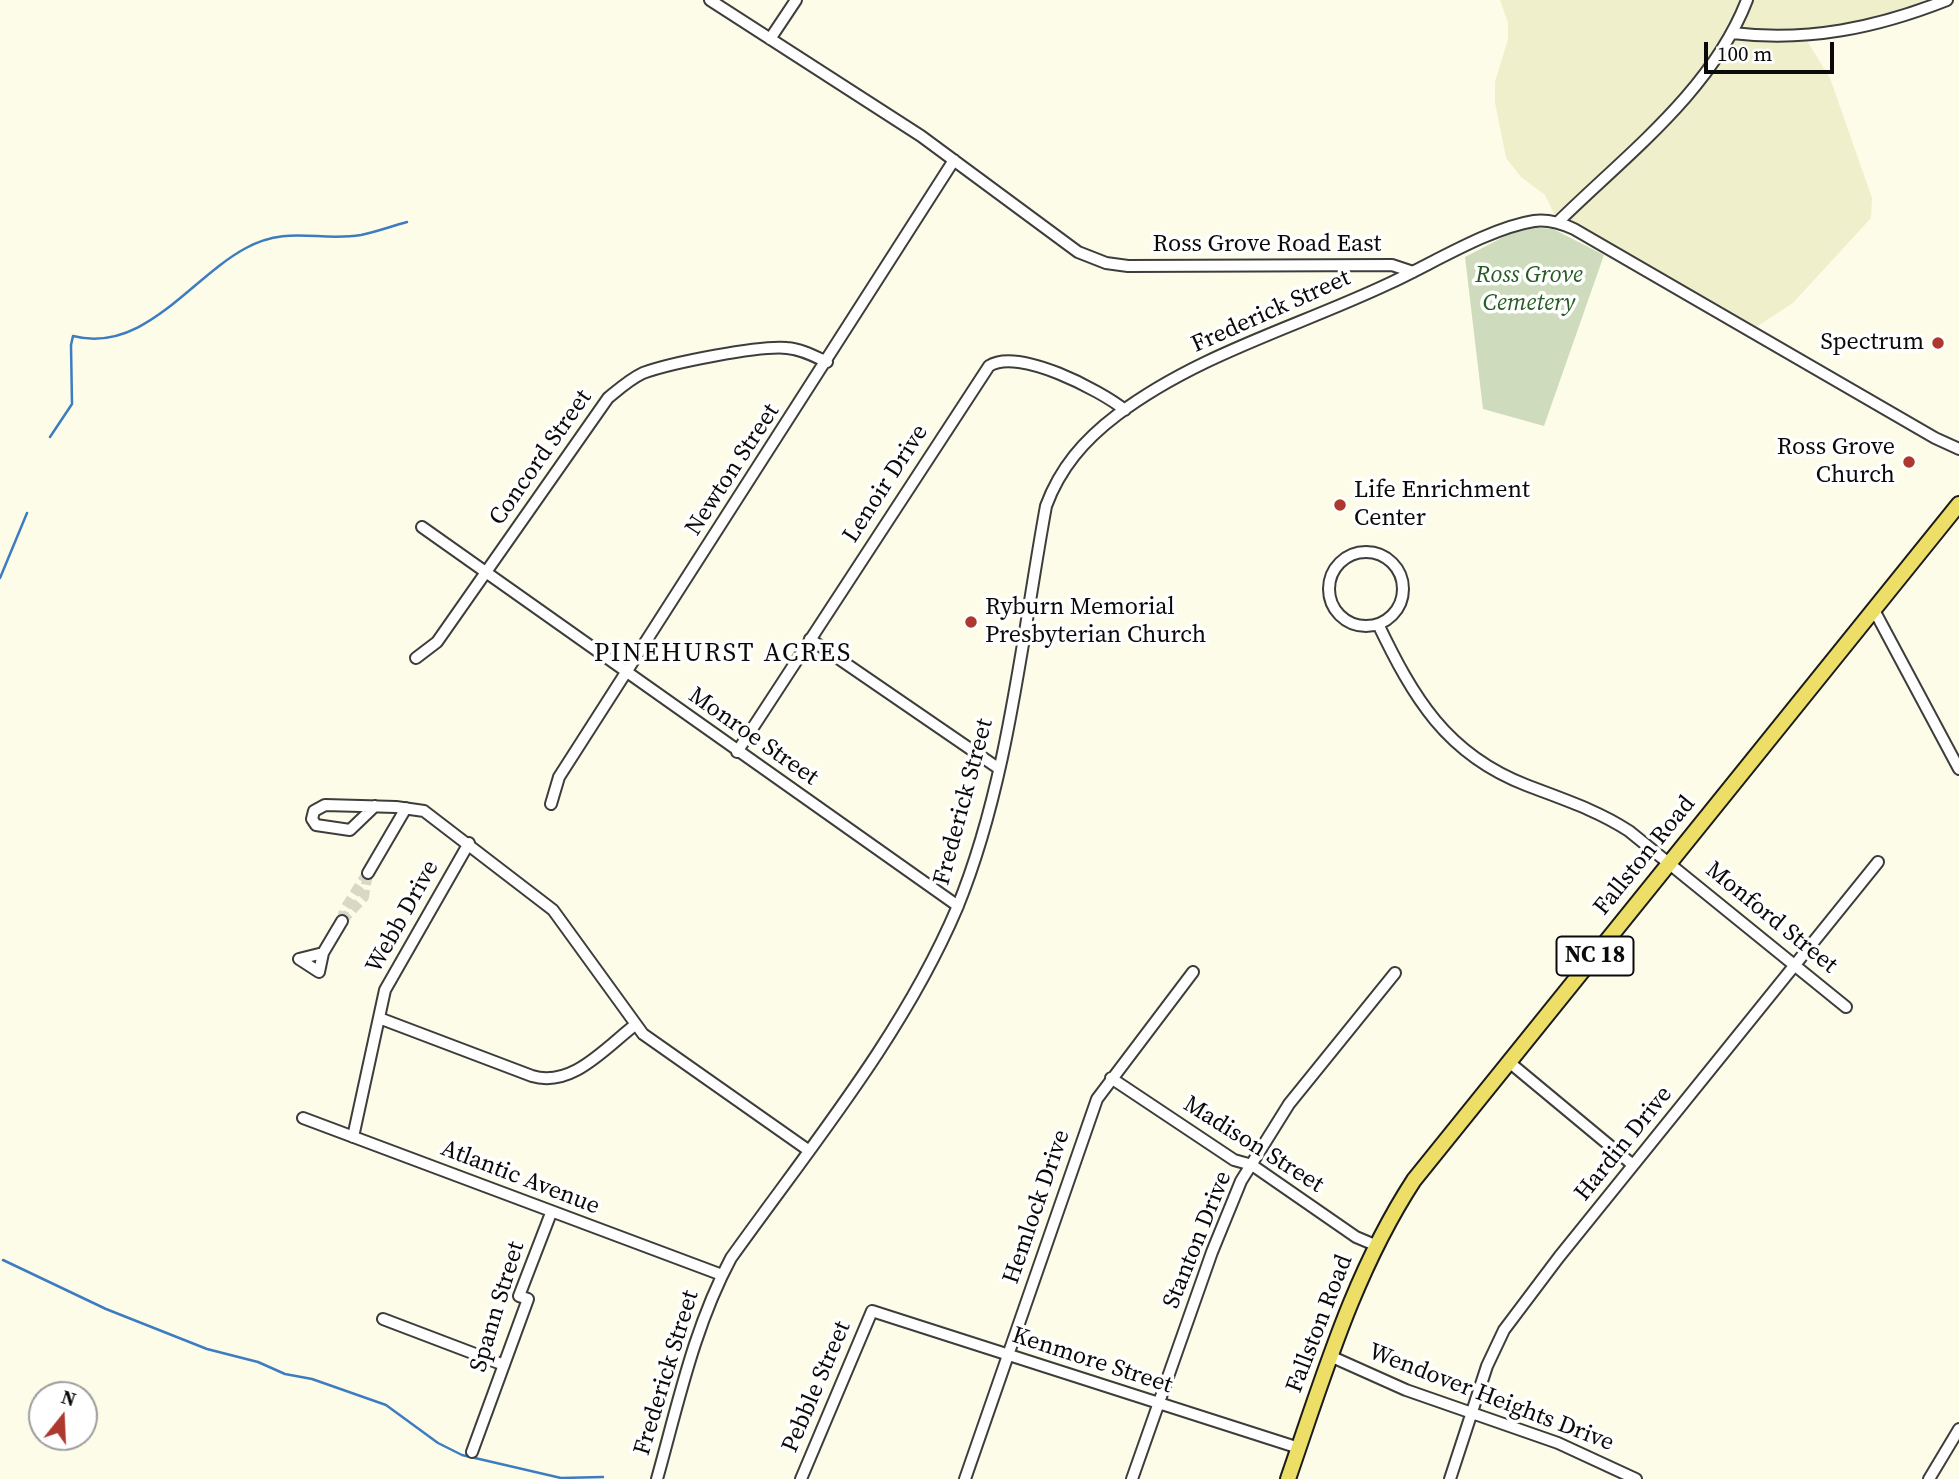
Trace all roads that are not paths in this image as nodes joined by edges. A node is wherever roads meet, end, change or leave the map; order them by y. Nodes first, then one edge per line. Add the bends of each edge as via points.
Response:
1 (710, 0) edge
2 (796, 0) edge
3 (1747, 0) edge
4 (1947, 0) edge
5 (1732, 33) junction
6 (770, 39) junction
7 (954, 160) junction
8 (1558, 222) junction
9 (1413, 272) junction
10 (827, 362) junction
11 (1125, 410) junction
12 (1959, 449) edge
13 (1959, 503) edge
14 (422, 527) dead end
15 (487, 573) junction
16 (1874, 610) junction
17 (1378, 624) junction
18 (810, 639) junction
19 (416, 658) dead end
20 (628, 674) junction
21 (737, 752) junction
22 (998, 768) junction
23 (1959, 769) edge
24 (551, 804) dead end
25 (370, 806) junction
26 (406, 808) junction
27 (469, 844) junction
28 (1670, 862) junction
29 (1878, 862) dead end
30 (368, 873) tunnel mouth
31 (958, 906) junction
32 (342, 921) dead end
33 (323, 953) dead end
34 (1795, 965) junction
35 (1193, 972) dead end
36 (1395, 973) dead end
37 (1846, 1007) dead end
38 (379, 1018) junction
39 (635, 1025) junction
40 (1509, 1062) junction
41 (1111, 1078) junction
42 (303, 1118) dead end
43 (353, 1137) junction
44 (808, 1150) junction
45 (1633, 1165) junction
46 (1252, 1166) junction
47 (551, 1213) junction
48 (1375, 1245) junction
49 (722, 1275) junction
50 (872, 1311) joint
51 (383, 1319) dead end
52 (1008, 1356) junction
53 (1330, 1356) junction
54 (504, 1364) junction
55 (1158, 1405) junction
56 (1473, 1413) junction
57 (1959, 1429) edge
58 (1299, 1448) junction
59 (471, 1452) dead end
60 (657, 1479) edge
61 (801, 1479) edge
62 (965, 1479) edge
63 (1132, 1479) edge
64 (1288, 1479) edge
65 (1450, 1479) edge
66 (1636, 1479) edge
67 (1930, 1479) edge

1 - 6 street, Ross Grove Road East
2 - 6 street
3 - 5 street
4 - 5 street via 1896,20 1842,32
5 - 8 street via 1682,102
6 - 7 street, Ross Grove Road East
7 - 9 street, Ross Grove Road East via 1055,237 1106,263 1392,265
7 - 10 street, Newton Street
8 - 9 street, Ross Grove Road East via 1536,220 1513,226
8 - 12 street
9 - 11 street, Frederick Street via 1227,351
10 - 15 street, Concord Street via 800,350 775,347 679,363 636,377 608,398
10 - 20 street, Newton Street
11 - 18 street, Lenoir Drive via 1100,391 1019,361 1000,360 989,366
11 - 22 street, Frederick Street via 1074,455 1046,506
13 - 16 main road, Fallston Road / NC 18
14 - 15 street, Monroe Street
15 - 19 street, Concord Street via 437,642
15 - 20 street, Monroe Street
16 - 23 street
16 - 28 main road, Fallston Road / NC 18
17 - 17 street via 1397,610 1404,587 1401,575 1385,557 1362,552 1350,555 1340,563 1329,585 1335,608 1354,624
17 - 28 street, Monford Street via 1406,683 1430,717 1459,745 1507,776 1599,813
18 - 21 street, Lenoir Drive
18 - 22 street
20 - 21 street, Monroe Street
20 - 24 street, Newton Street via 559,777
21 - 31 street, Monroe Street
22 - 31 street, Frederick Street
25 - 25 street via 321,805 312,822 350,830
25 - 26 street
26 - 27 street via 424,811
26 - 30 street
27 - 38 street, Webb Drive via 390,978
27 - 39 street via 553,910
28 - 34 street, Monford Street
28 - 40 main road, Fallston Road / NC 18
29 - 34 street, Hardin Drive
31 - 44 street, Frederick Street via 916,990
32 - 33 street
34 - 37 street, Monford Street
34 - 45 street, Hardin Drive
35 - 41 street, Hemlock Drive
36 - 46 street, Stanton Drive via 1289,1104
38 - 39 street via 541,1079 572,1074
38 - 43 street, Webb Drive
39 - 44 street via 658,1047
40 - 45 street
40 - 48 main road, Fallston Road / NC 18 via 1414,1180
41 - 46 street, Madison Street via 1234,1160
41 - 52 street, Hemlock Drive via 1088,1121
42 - 43 street, Atlantic Avenue
43 - 47 street, Atlantic Avenue
44 - 49 street, Frederick Street
45 - 56 street, Hardin Drive via 1504,1330
46 - 48 street, Madison Street via 1356,1237
46 - 55 street, Stanton Drive via 1241,1181 1212,1252
47 - 49 street, Atlantic Avenue
47 - 54 street, Spann Street via 519,1296 528,1300
48 - 53 main road, Fallston Road / NC 18
49 - 60 street, Frederick Street via 701,1323
50 - 52 street, Kenmore Street
50 - 61 street, Pebble Street
51 - 54 street
52 - 55 street, Kenmore Street
52 - 62 street, Hemlock Drive
53 - 56 street, Wendover Heights Drive
53 - 58 main road, Fallston Road / NC 18
54 - 59 street, Spann Street
55 - 58 street, Kenmore Street
55 - 63 street, Stanton Drive
56 - 65 street, Hardin Drive
56 - 66 street, Wendover Heights Drive via 1558,1443
57 - 67 street
58 - 64 main road, Fallston Road / NC 18

